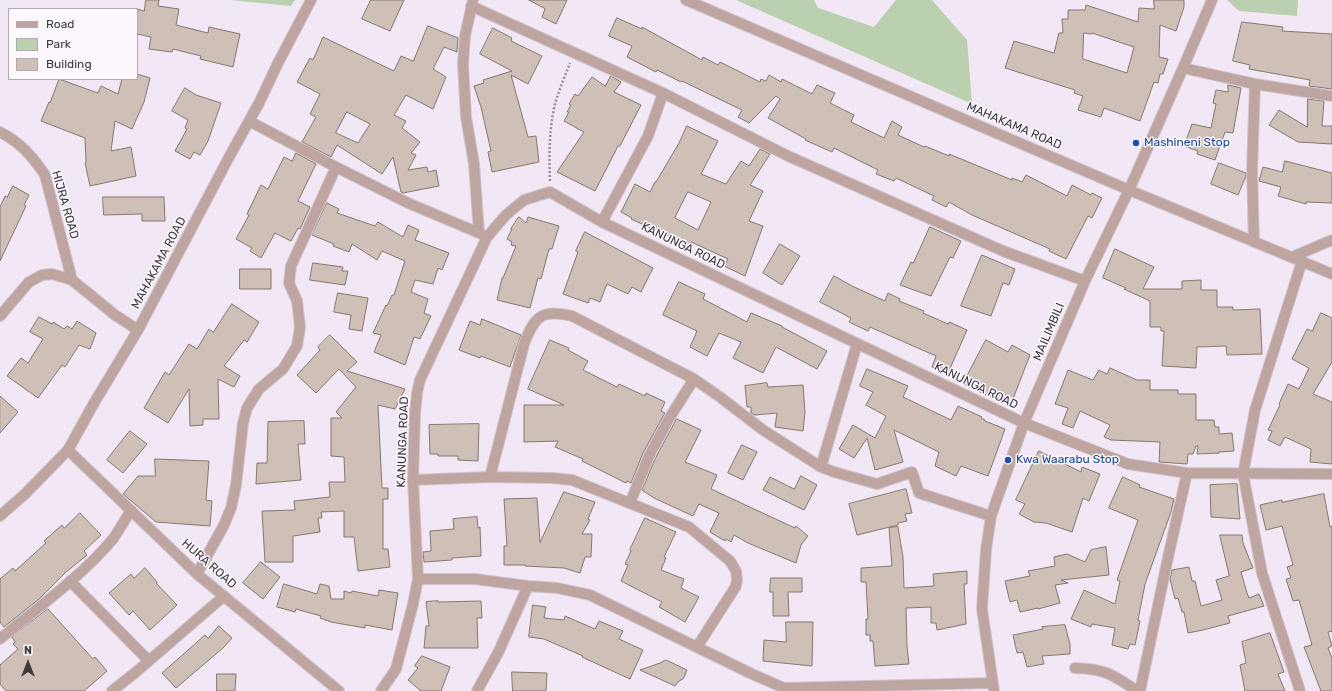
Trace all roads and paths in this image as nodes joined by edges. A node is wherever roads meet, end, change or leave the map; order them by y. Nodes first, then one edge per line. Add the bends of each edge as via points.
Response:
1 (311, 0) edge
2 (686, 0) edge
3 (1212, 0) edge
4 (472, 3) edge
5 (573, 53) junction
6 (1183, 68) junction
7 (1255, 84) junction
8 (663, 93) junction
9 (1332, 96) edge
10 (249, 121) junction
11 (0, 132) edge
12 (336, 167) junction
13 (1129, 190) junction
14 (550, 192) junction
15 (602, 222) junction
16 (483, 235) junction
17 (1332, 240) edge
18 (1254, 242) junction
19 (1292, 257) junction
20 (1302, 261) junction
21 (1332, 274) edge
22 (72, 280) junction
23 (1085, 281) junction
24 (0, 316) edge
25 (138, 330) junction
26 (857, 344) junction
27 (694, 379) junction
28 (1024, 423) junction
29 (68, 450) junction
30 (821, 467) junction
31 (1187, 473) junction
32 (1243, 474) junction
33 (1332, 474) edge
34 (490, 477) junction
35 (413, 480) junction
36 (630, 503) junction
37 (130, 510) junction
38 (0, 516) edge
39 (991, 516) junction
40 (197, 574) junction
41 (418, 579) junction
42 (70, 581) junction
43 (528, 586) junction
44 (224, 596) junction
45 (0, 639) edge
46 (697, 647) junction
47 (149, 661) junction
48 (1074, 668) dead end
49 (993, 687) edge
50 (782, 689) edge
51 (112, 691) edge
52 (339, 691) edge
53 (381, 691) edge
54 (477, 691) edge
55 (1138, 691) edge
56 (1300, 691) edge

1 - 10 street, MAHAKAMA ROAD
2 - 13 street, MAHAKAMA ROAD
3 - 6 street, MAILIMBILI
4 - 5 street
4 - 16 street via 465,36 463,64 466,117
5 - 8 street
5 - 14 path via 551,122
6 - 7 street
6 - 13 street, MAILIMBILI
7 - 9 street
7 - 18 street via 1252,170
8 - 15 street via 648,136
8 - 23 street via 788,156 1004,251
10 - 12 street
10 - 25 street, MAHAKAMA ROAD
11 - 22 street, HIJRA ROAD via 24,147 45,175
12 - 16 street via 408,203
12 - 40 street via 291,266 289,283 297,301 300,326 297,346 283,369 259,389 247,408 231,508
13 - 18 street, MAHAKAMA ROAD
13 - 23 street, MAILIMBILI
14 - 15 street, KANUNGA ROAD
14 - 16 street, KANUNGA ROAD via 524,200
15 - 26 street, KANUNGA ROAD
16 - 35 street, KANUNGA ROAD via 420,380 415,414
17 - 19 street
18 - 19 street, MAHAKAMA ROAD
19 - 20 street, MAHAKAMA ROAD
20 - 21 street, MAHAKAMA ROAD
20 - 32 street via 1255,410
22 - 24 street via 52,274 42,275 29,282
22 - 25 street
23 - 28 street, MAILIMBILI
25 - 29 street, MAHAKAMA ROAD
26 - 28 street, KANUNGA ROAD
26 - 30 street
27 - 30 street via 764,430
27 - 34 street via 572,316 548,313 535,322 524,344
27 - 36 street via 670,417
28 - 31 street, KANUNGA ROAD via 1128,464
28 - 39 street, MAILIMBILI
29 - 37 street, HURA ROAD
29 - 38 street, MAHAKAMA ROAD
30 - 39 street via 877,484 912,472 919,493
31 - 32 street, KANUNGA ROAD
31 - 55 street
32 - 33 street, KANUNGA ROAD
32 - 56 street via 1262,573
34 - 35 street
34 - 36 street via 572,480
35 - 41 street, KANUNGA ROAD
36 - 46 street via 689,527 730,561 736,571 736,586
37 - 40 street, HURA ROAD
37 - 42 street via 113,538 95,559
39 - 49 street, MAILIMBILI via 982,609
40 - 44 street, HURA ROAD
41 - 43 street via 475,579
41 - 53 street, KANUNGA ROAD via 396,669
42 - 45 street
42 - 47 street
43 - 46 street via 557,588 590,595
43 - 54 street via 498,653
44 - 47 street
44 - 52 street, HURA ROAD
46 - 50 street
47 - 51 street
48 - 55 street via 1093,668 1111,674
49 - 50 street

